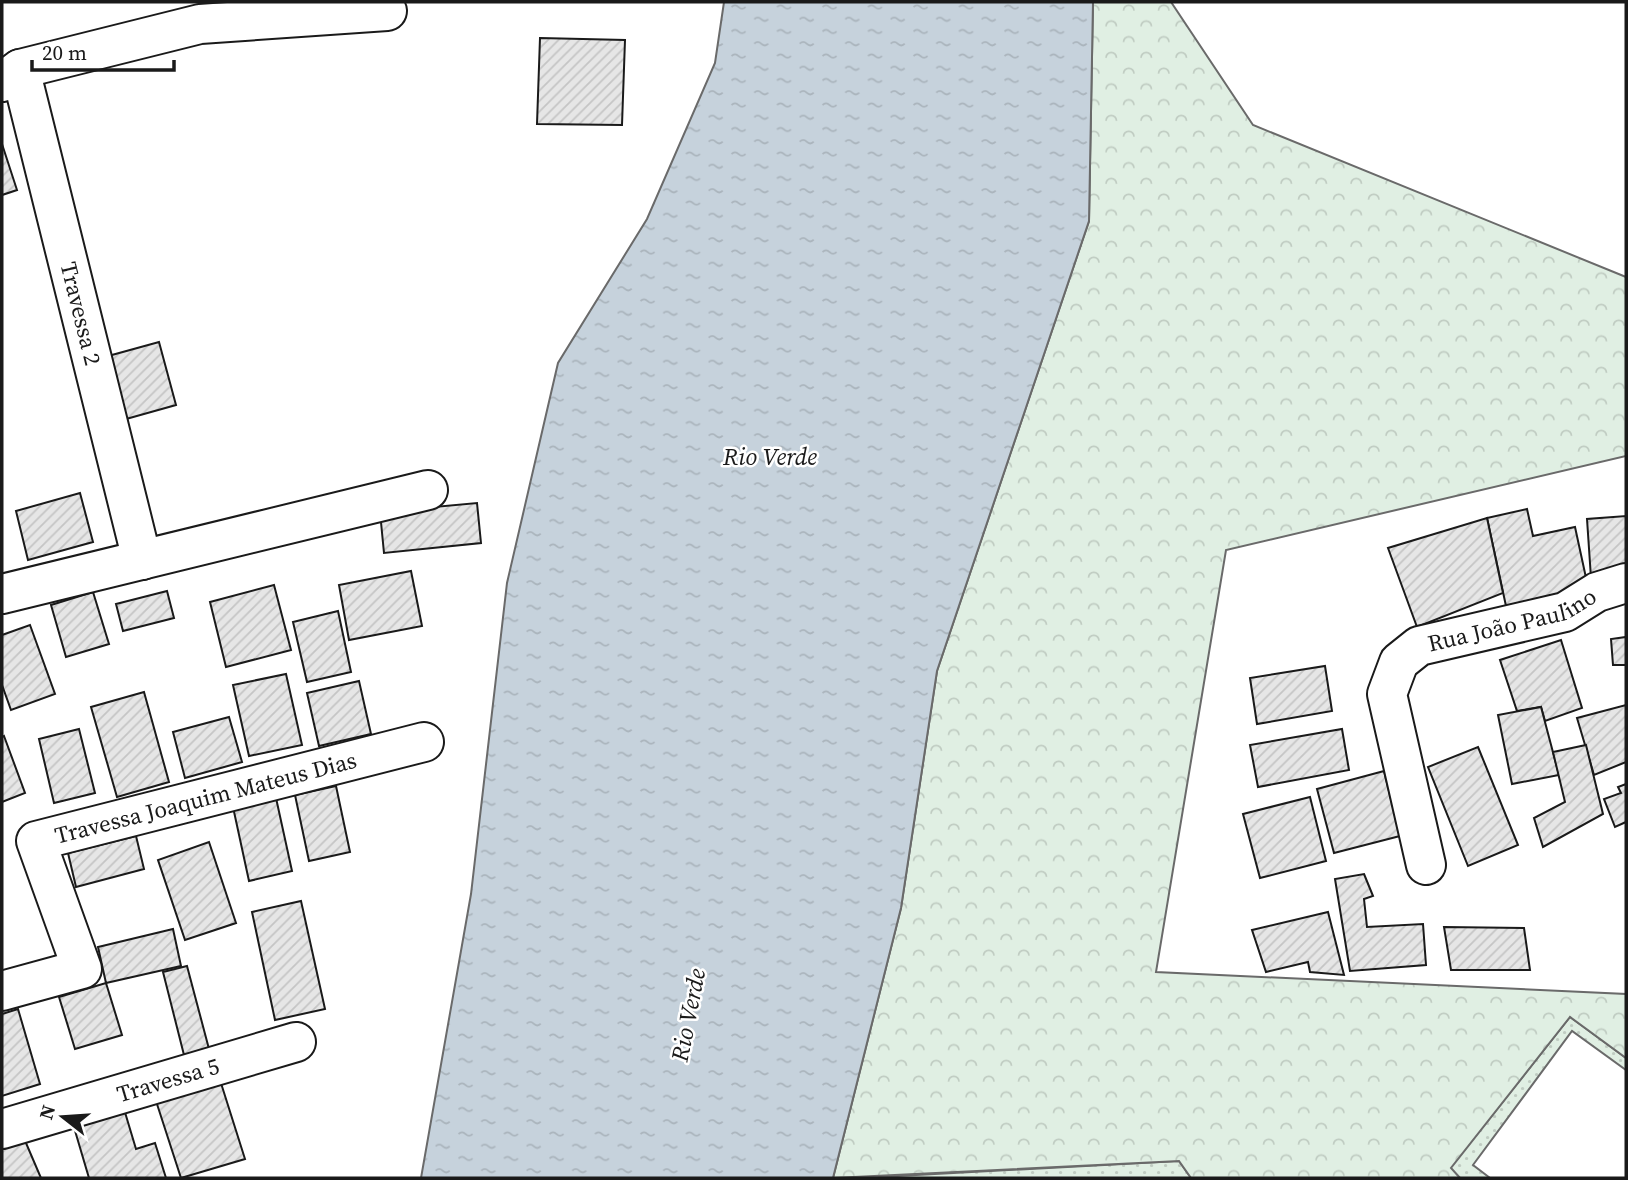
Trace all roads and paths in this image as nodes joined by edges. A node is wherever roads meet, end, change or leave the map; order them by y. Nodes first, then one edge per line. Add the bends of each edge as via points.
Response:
1 (387, 11) dead end
2 (11, 75) edge
3 (428, 490) dead end
4 (142, 560) junction
5 (1626, 583) edge
6 (2, 594) edge
7 (424, 742) dead end
8 (1426, 864) dead end
9 (2, 992) edge
10 (296, 1042) dead end
11 (2, 1129) edge

1 - 2 street via 200,24
2 - 4 street, Travessa 2
3 - 4 street
4 - 6 street
5 - 8 street, Rua João Paulino via 1597,592 1565,612 1419,646 1399,662 1387,694
7 - 9 street, Travessa Joaquim Mateus Dias via 36,841 82,969
10 - 11 street, Travessa 5

